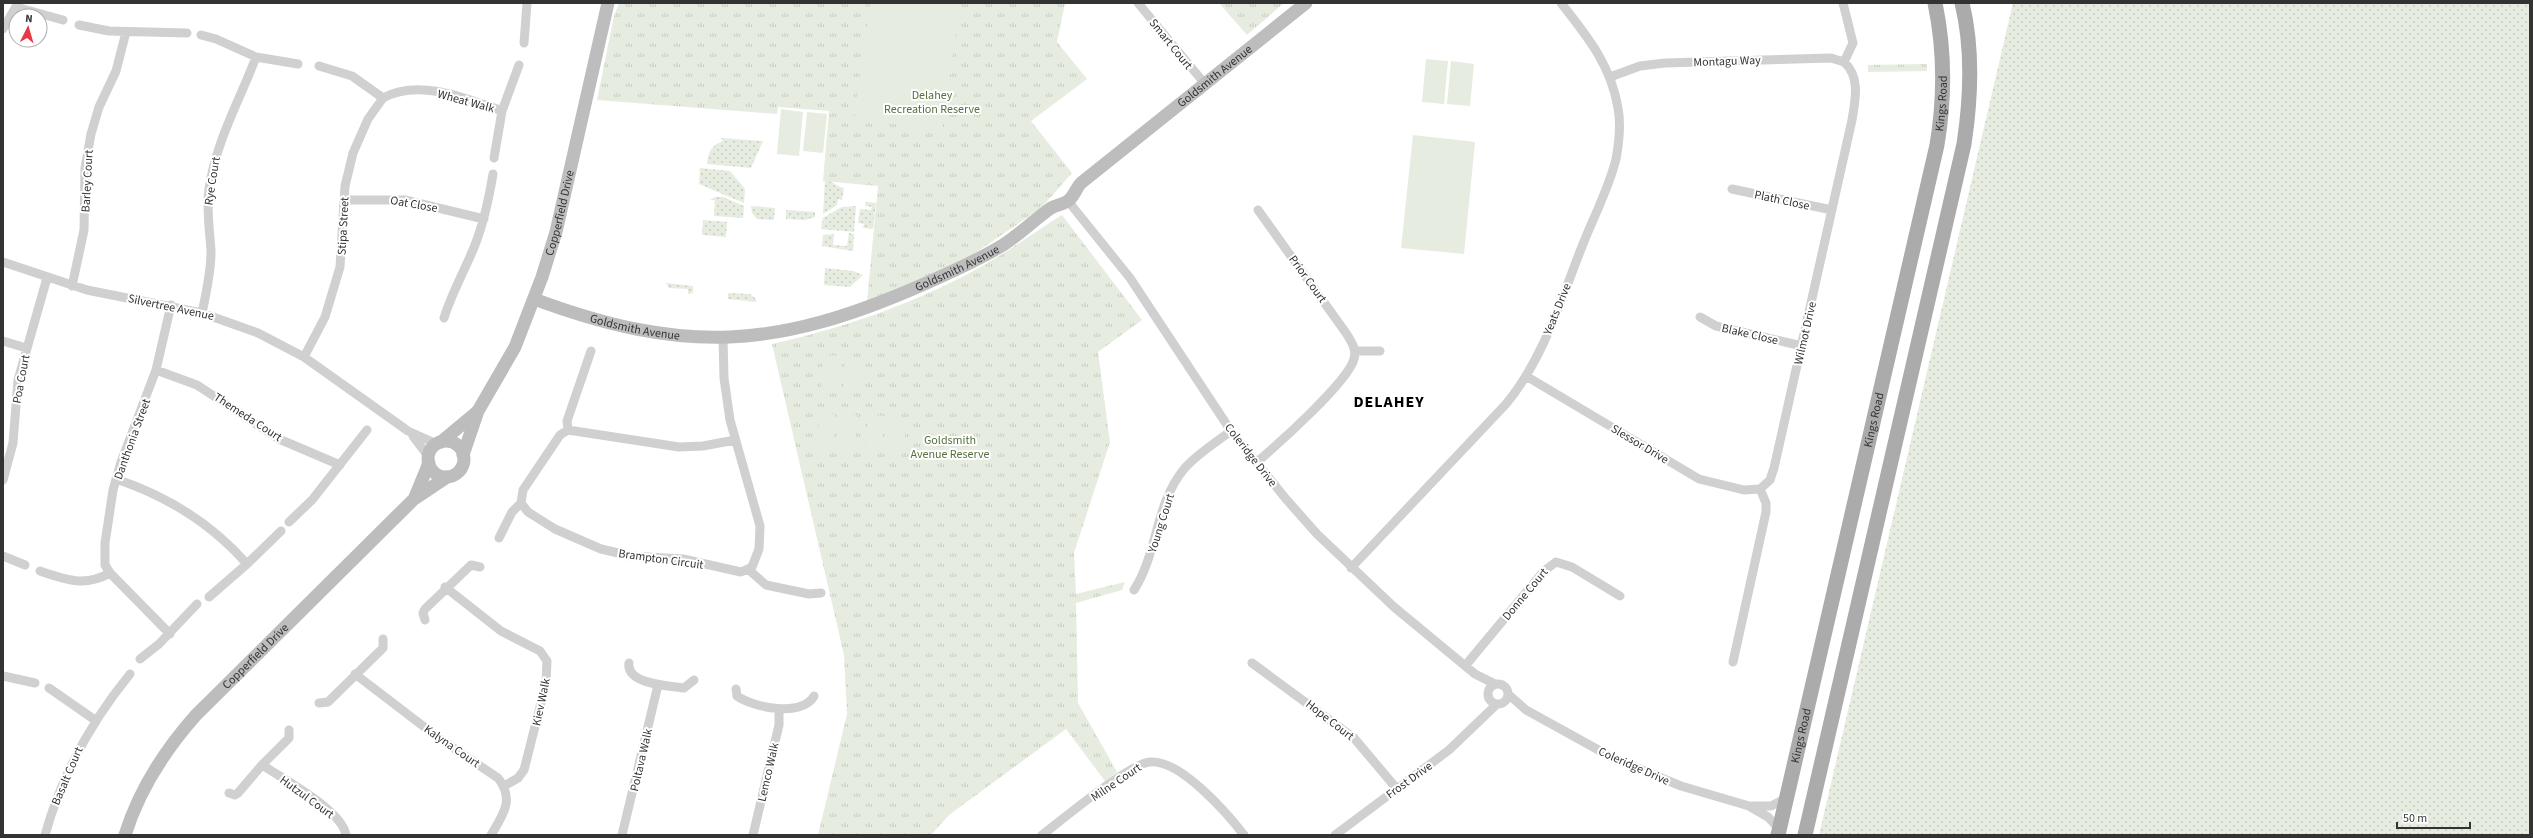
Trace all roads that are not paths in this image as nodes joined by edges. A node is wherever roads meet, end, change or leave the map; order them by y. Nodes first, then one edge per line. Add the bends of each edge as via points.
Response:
1 (527, 3) edge
2 (608, 3) edge
3 (1138, 3) edge
4 (1306, 3) edge
5 (1561, 3) edge
6 (1842, 3) edge
7 (1935, 3) edge
8 (1962, 3) edge
9 (17, 5) edge
10 (63, 20) dead end
11 (79, 25) dead end
12 (3, 29) edge
13 (126, 32) junction
14 (187, 33) dead end
15 (201, 36) dead end
16 (524, 43) dead end
17 (256, 57) junction
18 (1844, 62) junction
19 (298, 64) dead end
20 (519, 65) dead end
21 (319, 66) dead end
22 (1610, 77) junction
23 (1205, 84) junction
24 (384, 98) junction
25 (502, 111) junction
26 (494, 158) dead end
27 (493, 174) dead end
28 (1732, 189) dead end
29 (344, 200) junction
30 (1068, 201) junction
31 (1258, 210) dead end
32 (1832, 210) junction
33 (484, 219) junction
34 (3, 262) edge
35 (47, 278) junction
36 (72, 286) junction
37 (534, 299) junction
38 (171, 305) junction
39 (202, 313) junction
40 (1700, 317) dead end
41 (444, 318) dead end
42 (723, 338) junction
43 (3, 341) edge
44 (1802, 346) junction
45 (26, 348) junction
46 (1355, 350) junction
47 (591, 351) dead end
48 (1380, 351) dead end
49 (304, 357) junction
50 (156, 370) junction
51 (1526, 376) junction
52 (478, 411) junction
53 (367, 430) dead end
54 (408, 430) junction
55 (568, 430) junction
56 (1231, 431) junction
57 (735, 440) junction
58 (439, 443) junction
59 (463, 455) junction
60 (429, 460) junction
61 (1256, 463) junction
62 (340, 465) junction
63 (447, 477) junction
64 (116, 478) junction
65 (3, 480) edge
66 (1760, 489) junction
67 (414, 499) junction
68 (521, 503) junction
69 (288, 522) dead end
70 (281, 531) dead end
71 (499, 538) dead end
72 (3, 556) edge
73 (247, 564) junction
74 (25, 565) dead end
75 (480, 567) dead end
76 (1351, 568) junction
77 (749, 570) junction
78 (40, 571) dead end
79 (110, 573) junction
80 (445, 587) junction
81 (1134, 590) dead end
82 (821, 593) dead end
83 (209, 596) dead end
84 (1620, 596) dead end
85 (197, 604) dead end
86 (425, 620) dead end
87 (170, 634) junction
88 (383, 639) dead end
89 (140, 659) dead end
90 (1733, 662) dead end
91 (629, 663) dead end
92 (1252, 663) dead end
93 (1465, 666) junction
94 (130, 674) dead end
95 (355, 674) junction
96 (1475, 674) junction
97 (3, 676) edge
98 (694, 680) dead end
99 (35, 683) dead end
100 (1495, 684) junction
101 (658, 685) junction
102 (49, 688) dead end
103 (736, 689) dead end
104 (1508, 694) junction
105 (1488, 695) junction
106 (814, 696) dead end
107 (319, 703) dead end
108 (1500, 704) junction
109 (779, 709) junction
110 (1526, 710) junction
111 (95, 720) junction
112 (1479, 720) junction
113 (289, 730) dead end
114 (262, 765) junction
115 (504, 786) junction
116 (1397, 789) junction
117 (229, 793) dead end
118 (1785, 799) junction
119 (1749, 806) junction
120 (1348, 831) edge
121 (1778, 832) edge
122 (45, 835) edge
123 (125, 835) edge
124 (346, 835) edge
125 (491, 835) edge
126 (622, 835) edge
127 (753, 835) edge
128 (1042, 835) edge
129 (1244, 835) edge
130 (1334, 835) edge
131 (1805, 835) edge

1 - 16 street
2 - 37 street, Copperfield Drive via 556,232
3 - 23 street, Smart Court
4 - 23 street, Goldsmith Avenue
5 - 22 street, Yeats Drive via 1595,46
6 - 18 street via 1853,43
7 - 118 main road, Kings Road via 1941,37 1943,84 1936,145
8 - 131 main road via 1967,31 1969,77 1964,144
9 - 10 street
9 - 12 street
11 - 13 street via 97,30
13 - 14 street
13 - 36 street, Barley Court via 116,71 99,107 91,134 85,168 84,230
15 - 17 street via 216,39
17 - 19 street
17 - 39 street, Rye Court via 222,134 214,162 208,212 210,275
18 - 22 street, Montagu Way via 1831,58 1664,63 1640,66
18 - 32 street, Wilmot Drive via 1852,70 1855,79 1854,101
20 - 25 street, Wheat Walk
21 - 24 street via 352,76
22 - 51 street, Yeats Drive via 1619,120 1618,148 1614,166 1547,335
23 - 30 street, Goldsmith Avenue via 1081,183
24 - 25 street, Wheat Walk via 401,91 434,92 464,98
24 - 29 street, Stipa Street via 374,108 358,139
25 - 26 street, Wheat Walk
27 - 33 street
28 - 32 street, Plath Close
29 - 33 street, Oat Close via 405,200
29 - 49 street, Stipa Street via 340,268 325,317
30 - 42 street, Goldsmith Avenue via 1053,207 987,254 888,300 818,325 766,335
30 - 56 street, Coleridge Drive via 1150,306
31 - 46 street, Prior Court via 1346,333
32 - 44 street, Wilmot Drive
33 - 41 street
34 - 35 street, Silvertree Avenue
35 - 36 street, Silvertree Avenue
35 - 45 street, Poa Court
36 - 38 street, Silvertree Avenue via 106,295
37 - 42 street, Goldsmith Avenue via 641,331 672,336
37 - 52 street, Copperfield Drive via 504,368
38 - 39 street, Silvertree Avenue
38 - 50 street, Danthonia Street
39 - 49 street, Silvertree Avenue via 258,333
40 - 44 street, Blake Close via 1716,326
42 - 57 street via 726,394
43 - 45 street
44 - 66 street, Wilmot Drive via 1773,474
45 - 65 street, Poa Court via 16,395 13,443
46 - 48 street
46 - 61 street via 1355,357 1349,370 1298,426
47 - 55 street via 567,421
49 - 54 street, Silvertree Avenue
50 - 62 street, Themeda Court via 196,385 279,439
50 - 64 street, Danthonia Street
51 - 66 street, Slessor Drive via 1699,479 1744,490
51 - 76 street, Yeats Drive via 1506,404
52 - 58 street, Copperfield Drive
52 - 59 street, Copperfield Drive
53 - 62 street
54 - 58 street, Silvertree Avenue
54 - 60 street, Silvertree Avenue
55 - 57 street via 679,447
55 - 68 street via 560,434 526,485 521,494
56 - 61 street, Coleridge Drive
56 - 81 street, Young Court via 1190,462 1175,482 1164,507 1148,565
57 - 77 street via 760,526 756,562
58 - 59 street via 452,442
58 - 60 street
59 - 63 street via 460,469
60 - 63 street via 436,473
60 - 67 street, Copperfield Drive
61 - 76 street, Coleridge Drive via 1310,526
62 - 69 street via 312,500
63 - 67 street, Copperfield Drive
64 - 73 street via 161,496 182,508 224,540
64 - 79 street, Danthonia Street via 106,543 105,564
66 - 90 street via 1766,503 1766,512
67 - 123 street, Copperfield Drive via 179,734 148,782
68 - 71 street via 512,512
68 - 77 street, Brampton Circuit via 528,512 556,529 601,549 637,556 683,559 733,571
70 - 73 street
72 - 74 street
73 - 83 street
75 - 80 street via 471,565
76 - 93 street, Coleridge Drive
77 - 82 street via 766,585 809,594
78 - 79 street via 86,582
79 - 87 street
80 - 86 street via 425,609
80 - 115 street, Kiev Walk via 502,631 540,652 547,661 546,683 524,770 518,778
84 - 93 street, Donne Court via 1563,563 1550,565
85 - 87 street
87 - 89 street
88 - 95 street via 383,648
91 - 101 street via 628,669 632,675
92 - 116 street, Hope Court via 1349,734
93 - 96 street, Coleridge Drive
94 - 111 street, Basalt Court
95 - 107 street via 328,702
95 - 115 street, Kalyna Court via 440,739 498,778
96 - 100 street, Coleridge Drive
96 - 105 street, Coleridge Drive
97 - 99 street
98 - 101 street via 684,688
100 - 104 street, Coleridge Drive via 1505,687
100 - 105 street, Frost Drive
101 - 126 street, Poltava Walk
102 - 111 street
103 - 109 street via 737,696 745,701
104 - 108 street, Frost Drive
104 - 110 street, Coleridge Drive
105 - 108 street, Coleridge Drive
105 - 112 street, Frost Drive
106 - 109 street via 802,705
108 - 110 street, Coleridge Drive
108 - 112 street, Frost Drive
109 - 127 street, Lemco Walk via 779,725
110 - 119 street, Coleridge Drive via 1574,739 1639,770 1681,786
111 - 122 street, Basalt Court via 68,770
112 - 116 street, Frost Drive via 1449,750
113 - 114 street via 289,738
114 - 117 street via 238,793
114 - 124 street, Hutzul Court via 304,792 333,815 342,824
115 - 125 street via 508,799 507,807
116 - 120 street, Frost Drive
118 - 119 street, Coleridge Drive via 1771,806
118 - 121 main road, Kings Road
119 - 121 street, Coleridge Drive via 1768,817
120 - 130 street, Frost Drive
128 - 129 street, Milne Court via 1129,770 1152,761 1172,767 1190,780 1224,810

